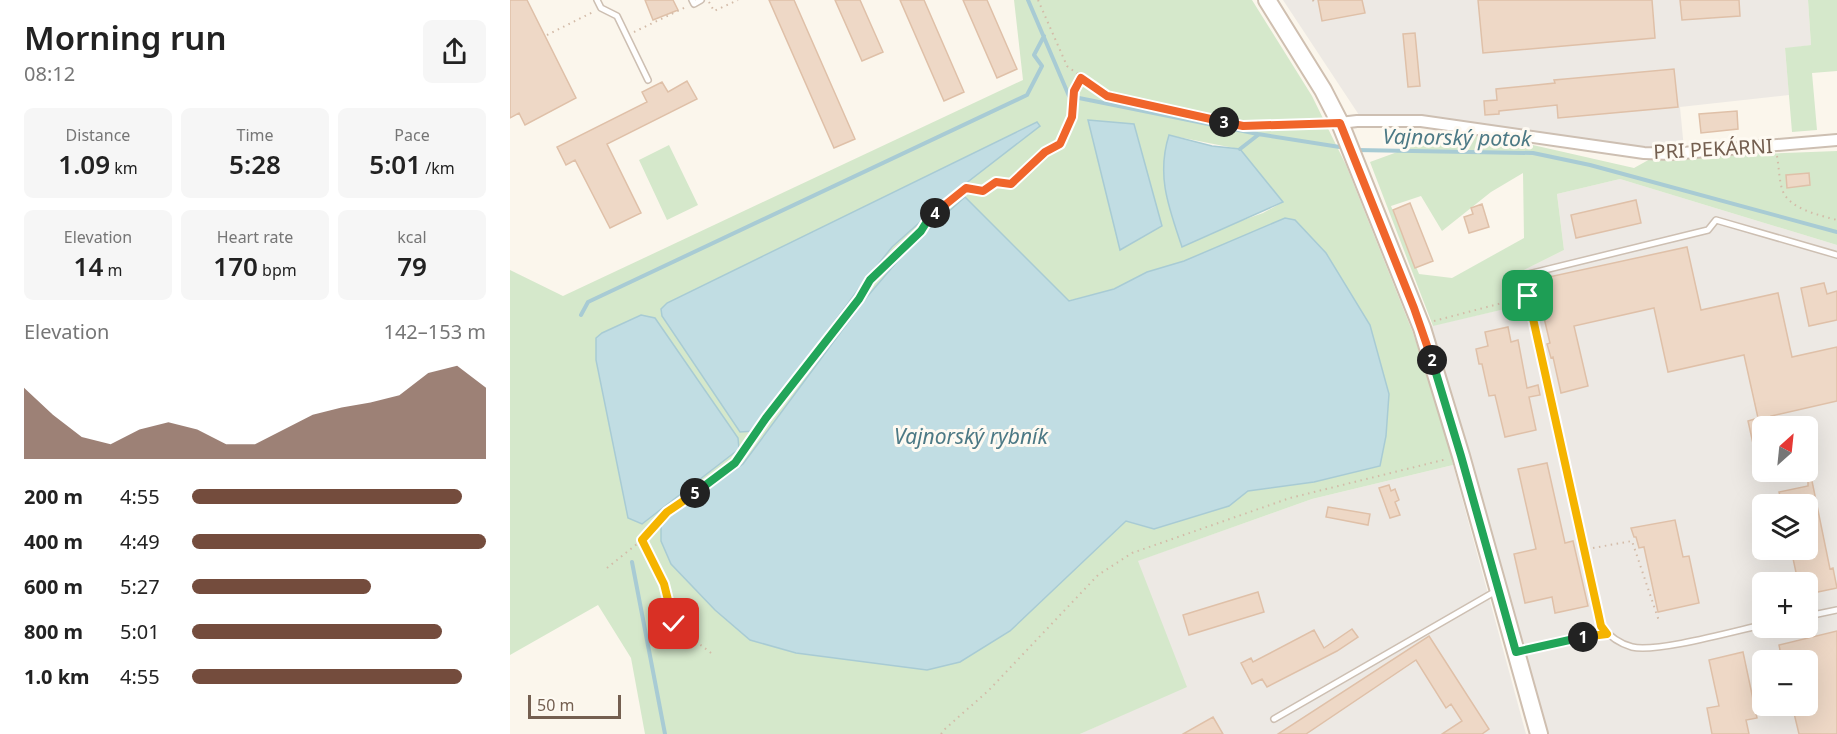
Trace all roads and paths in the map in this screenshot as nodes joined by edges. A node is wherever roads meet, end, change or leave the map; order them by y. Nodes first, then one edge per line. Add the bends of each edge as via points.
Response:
1 (597, 0) edge
2 (701, 0) edge
3 (708, 0) edge
4 (738, 0) edge
5 (1038, 0) edge
6 (1267, 0) edge
7 (693, 2) edge
8 (601, 8) junction
9 (547, 35) dead end
10 (626, 36) junction
11 (1081, 78) junction
12 (648, 80) dead end
13 (1340, 123) junction
14 (1837, 140) edge
15 (1776, 145) junction
16 (1837, 220) edge
17 (1837, 255) edge
18 (1528, 296) junction
19 (1431, 322) dead end
20 (1461, 456) junction
21 (642, 540) junction
22 (1584, 550) junction
23 (607, 568) dead end
24 (1498, 590) junction
25 (1837, 610) edge
26 (1818, 614) edge
27 (1659, 621) dead end
28 (1752, 627) edge
29 (1607, 634) junction
30 (1516, 652) junction
31 (711, 653) dead end
32 (1274, 719) dead end
33 (941, 734) edge
34 (1539, 734) edge

1 - 8 lane
2 - 7 lane
3 - 4 path via 714,11
5 - 11 path via 1067,66
6 - 13 main road
7 - 10 path
8 - 9 path
8 - 10 lane via 616,16
10 - 12 lane
11 - 13 path via 1107,96 1243,126
11 - 21 path via 1074,91 1072,117 1060,144 1045,152 1011,184 996,182 983,191 966,188 931,215 921,231 870,280 735,463 667,512
13 - 15 street, PRI PEKÁRNI via 1421,121 1644,153
13 - 20 main road via 1422,328
14 - 15 street, PRI PEKÁRNI
15 - 16 path via 1786,197 1809,212
17 - 18 lane via 1716,220 1708,230 1524,275
18 - 19 path
18 - 22 lane
20 - 24 main road
20 - 33 path via 1290,498 1132,553 1098,575 989,690
21 - 23 path
21 - 31 path via 664,584 674,624
22 - 27 path via 1632,541
22 - 29 lane via 1601,626
24 - 30 main road
24 - 32 lane
25 - 26 lane
28 - 29 lane via 1652,648 1632,647
29 - 30 lane
30 - 34 main road

